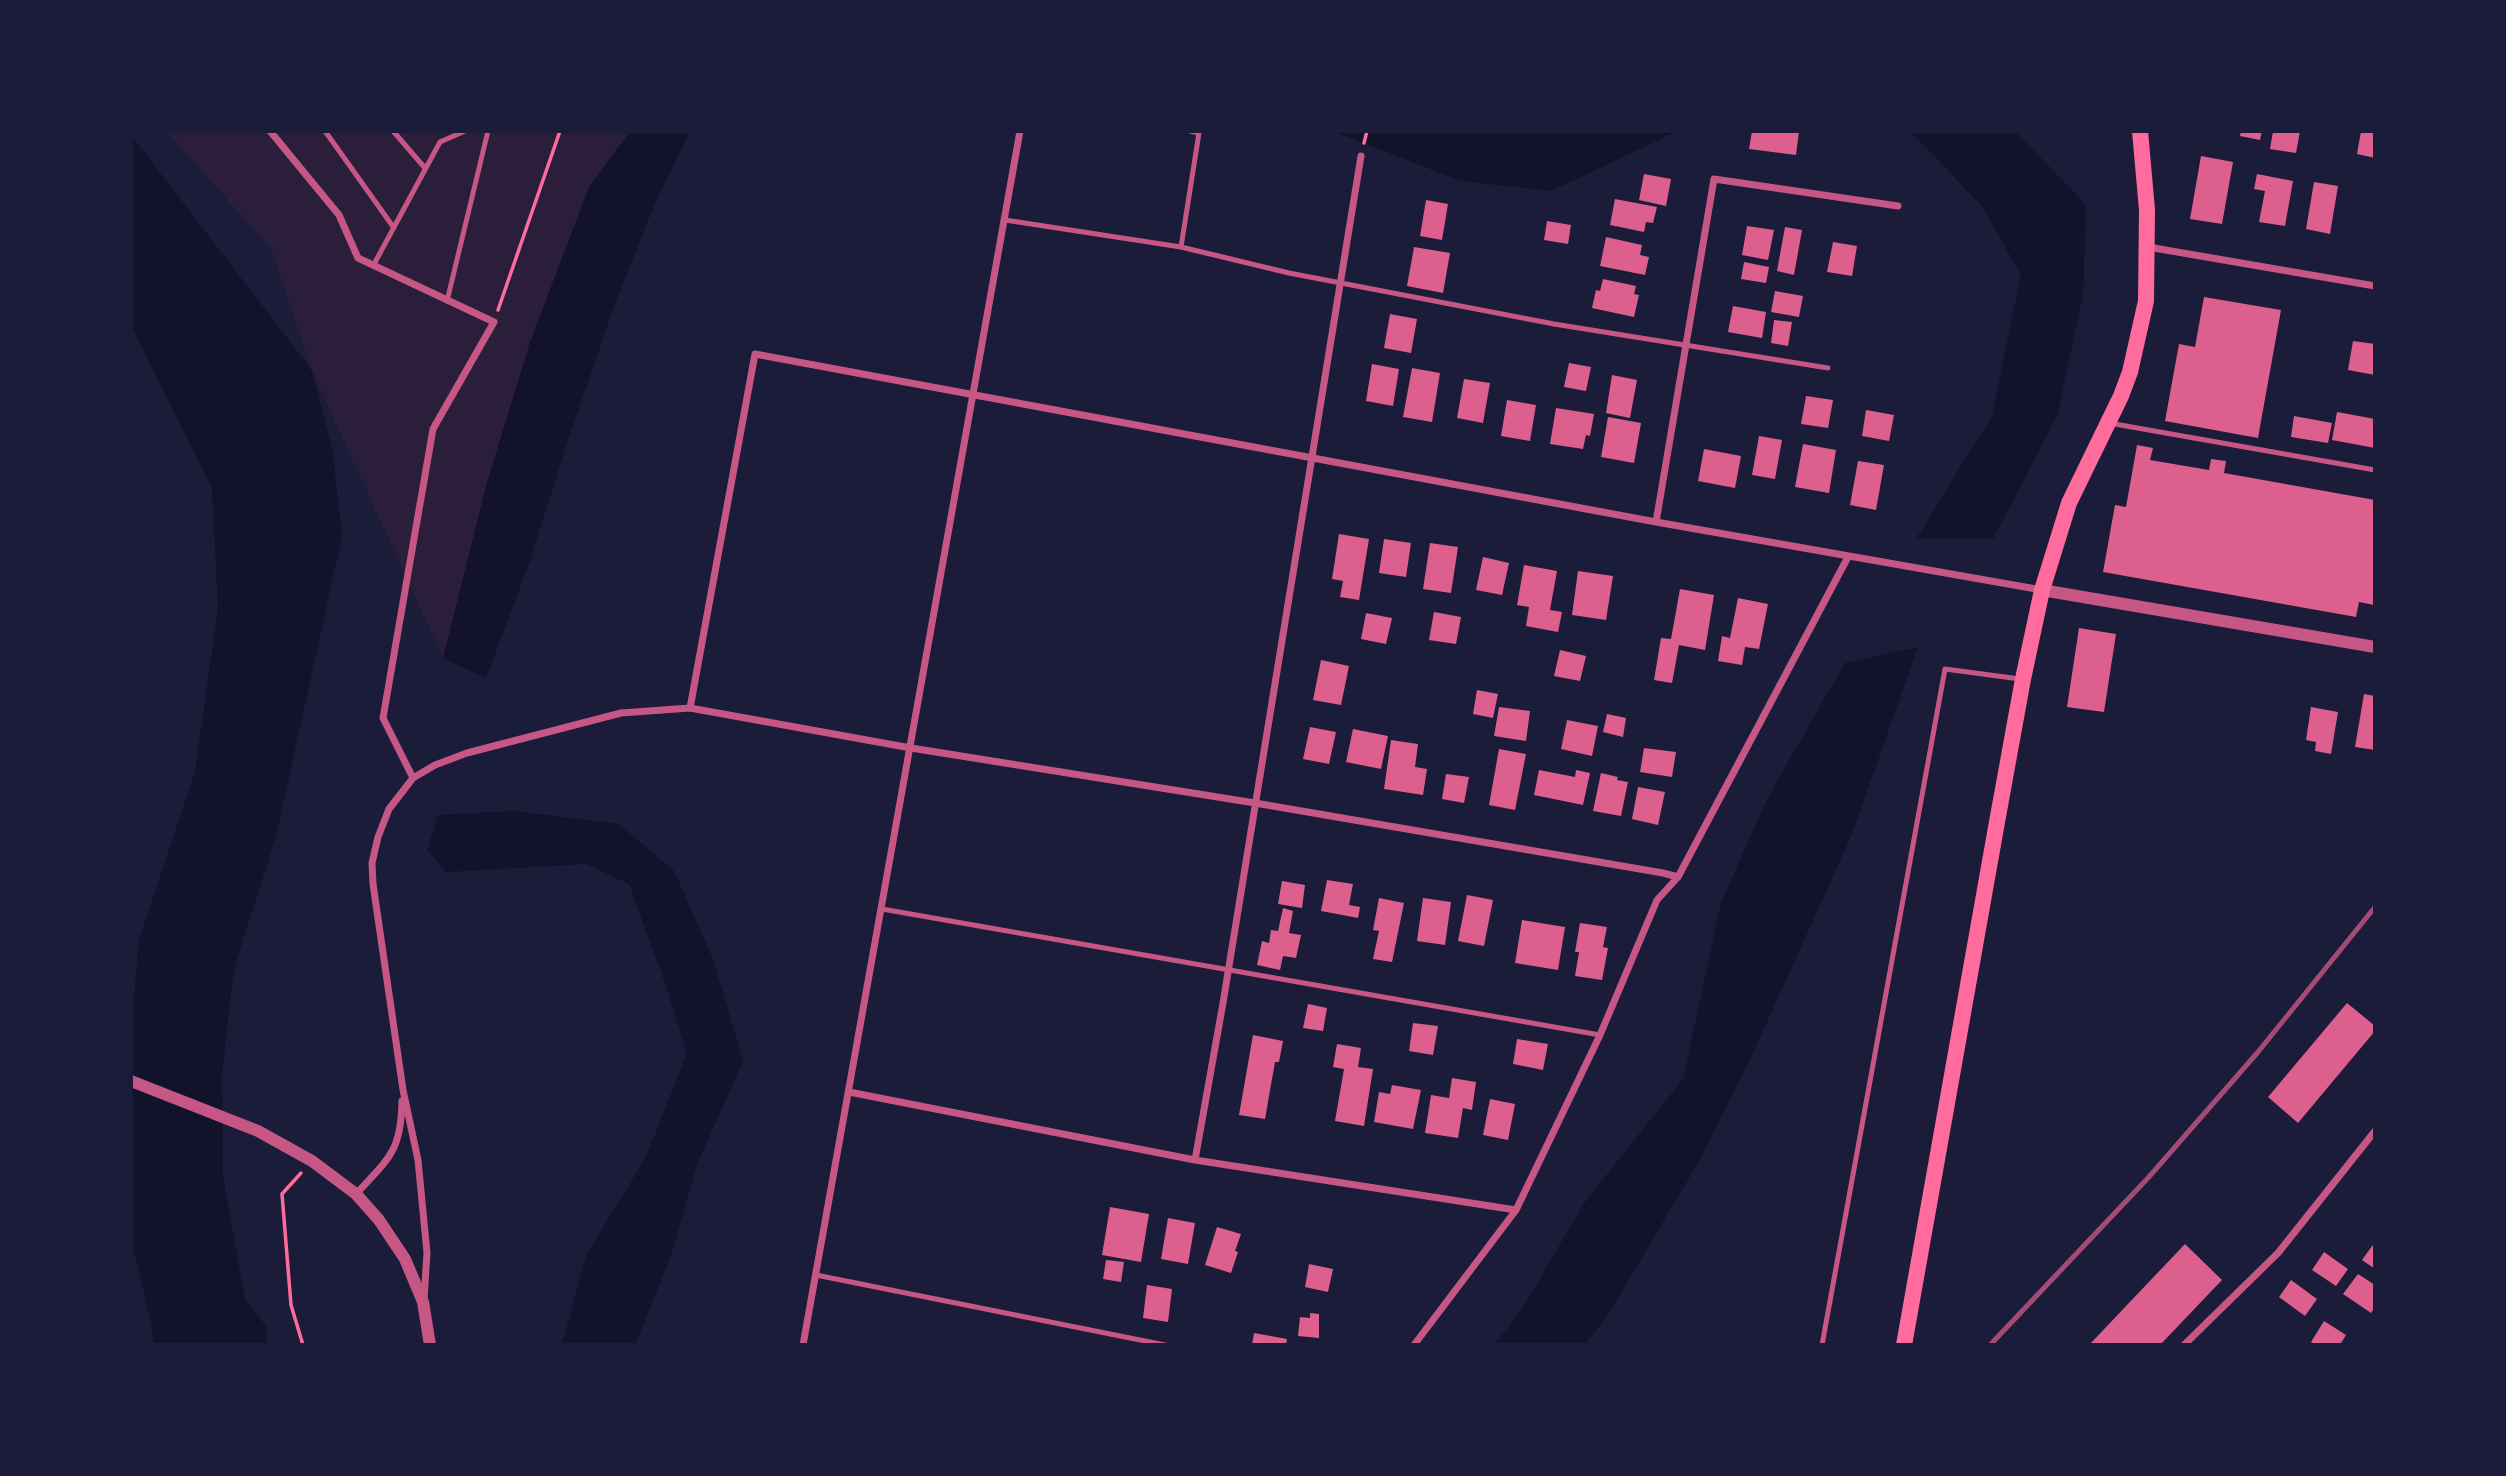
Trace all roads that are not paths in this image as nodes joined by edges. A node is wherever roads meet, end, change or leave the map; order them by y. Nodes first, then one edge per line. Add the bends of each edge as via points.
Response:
1 (270, 131) edge
2 (325, 131) edge
3 (393, 131) edge
4 (465, 131) edge
5 (488, 131) edge
6 (1020, 131) edge
7 (1190, 131) edge
8 (2140, 131) edge
9 (1361, 156) dead end
10 (425, 168) junction
11 (1898, 206) dead end
12 (1004, 220) junction
13 (394, 228) junction
14 (1181, 247) junction
15 (2147, 247) junction
16 (373, 265) junction
17 (1341, 283) junction
18 (2375, 286) edge
19 (447, 300) junction
20 (1686, 345) junction
21 (1828, 368) dead end
22 (974, 395) junction
23 (2108, 423) junction
24 (1312, 458) junction
25 (2375, 470) edge
26 (1656, 522) junction
27 (1848, 557) junction
28 (2042, 590) junction
29 (2375, 647) edge
30 (2023, 679) junction
31 (690, 708) junction
32 (911, 748) junction
33 (413, 778) junction
34 (1255, 803) junction
35 (1678, 877) junction
36 (882, 909) junction
37 (1228, 972) junction
38 (1600, 1035) junction
39 (131, 1081) edge
40 (403, 1090) junction
41 (849, 1092) junction
42 (2375, 1131) edge
43 (1195, 1160) junction
44 (356, 1194) junction
45 (1516, 1210) junction
46 (816, 1275) junction
47 (423, 1302) junction
48 (430, 1345) edge
49 (803, 1345) edge
50 (1165, 1345) edge
51 (1414, 1345) edge
52 (1822, 1345) edge
53 (1904, 1345) edge
54 (2185, 1345) edge

1 - 16 street via 340,215 358,258
2 - 13 lane
3 - 10 lane
4 - 10 lane via 440,142
5 - 19 lane
6 - 12 street
7 - 14 lane via 1199,133
8 - 15 main road
9 - 17 street
10 - 13 lane
11 - 20 street via 1714,179
12 - 14 lane
12 - 22 street
13 - 16 lane
14 - 17 lane
15 - 18 street
15 - 23 main road via 2146,302 2130,372
16 - 19 street
17 - 20 lane
17 - 24 street
19 - 33 street via 494,322 433,429 383,718
20 - 21 lane
20 - 26 street
22 - 24 street
22 - 31 street via 755,354
22 - 32 street
23 - 25 lane
23 - 28 main road via 2069,503
24 - 26 street
24 - 34 street
26 - 27 street
27 - 28 street
27 - 35 street
28 - 29 street
28 - 30 main road
30 - 52 lane via 1945,669
30 - 53 main road
31 - 32 street
31 - 33 street via 621,713 467,753
32 - 34 street
32 - 36 street
33 - 40 street via 389,809 372,863
34 - 35 street
34 - 37 street
35 - 38 street via 1657,900
36 - 37 lane
36 - 41 street
37 - 38 lane
37 - 43 street
38 - 45 street
39 - 44 street via 258,1131 313,1161
40 - 44 street via 402,1128 394,1152
40 - 47 street via 418,1160 426,1240
41 - 43 street
41 - 46 street
42 - 54 street via 2278,1253
43 - 45 street
44 - 47 street via 405,1259
45 - 51 street
46 - 49 street
46 - 50 lane
47 - 48 street

